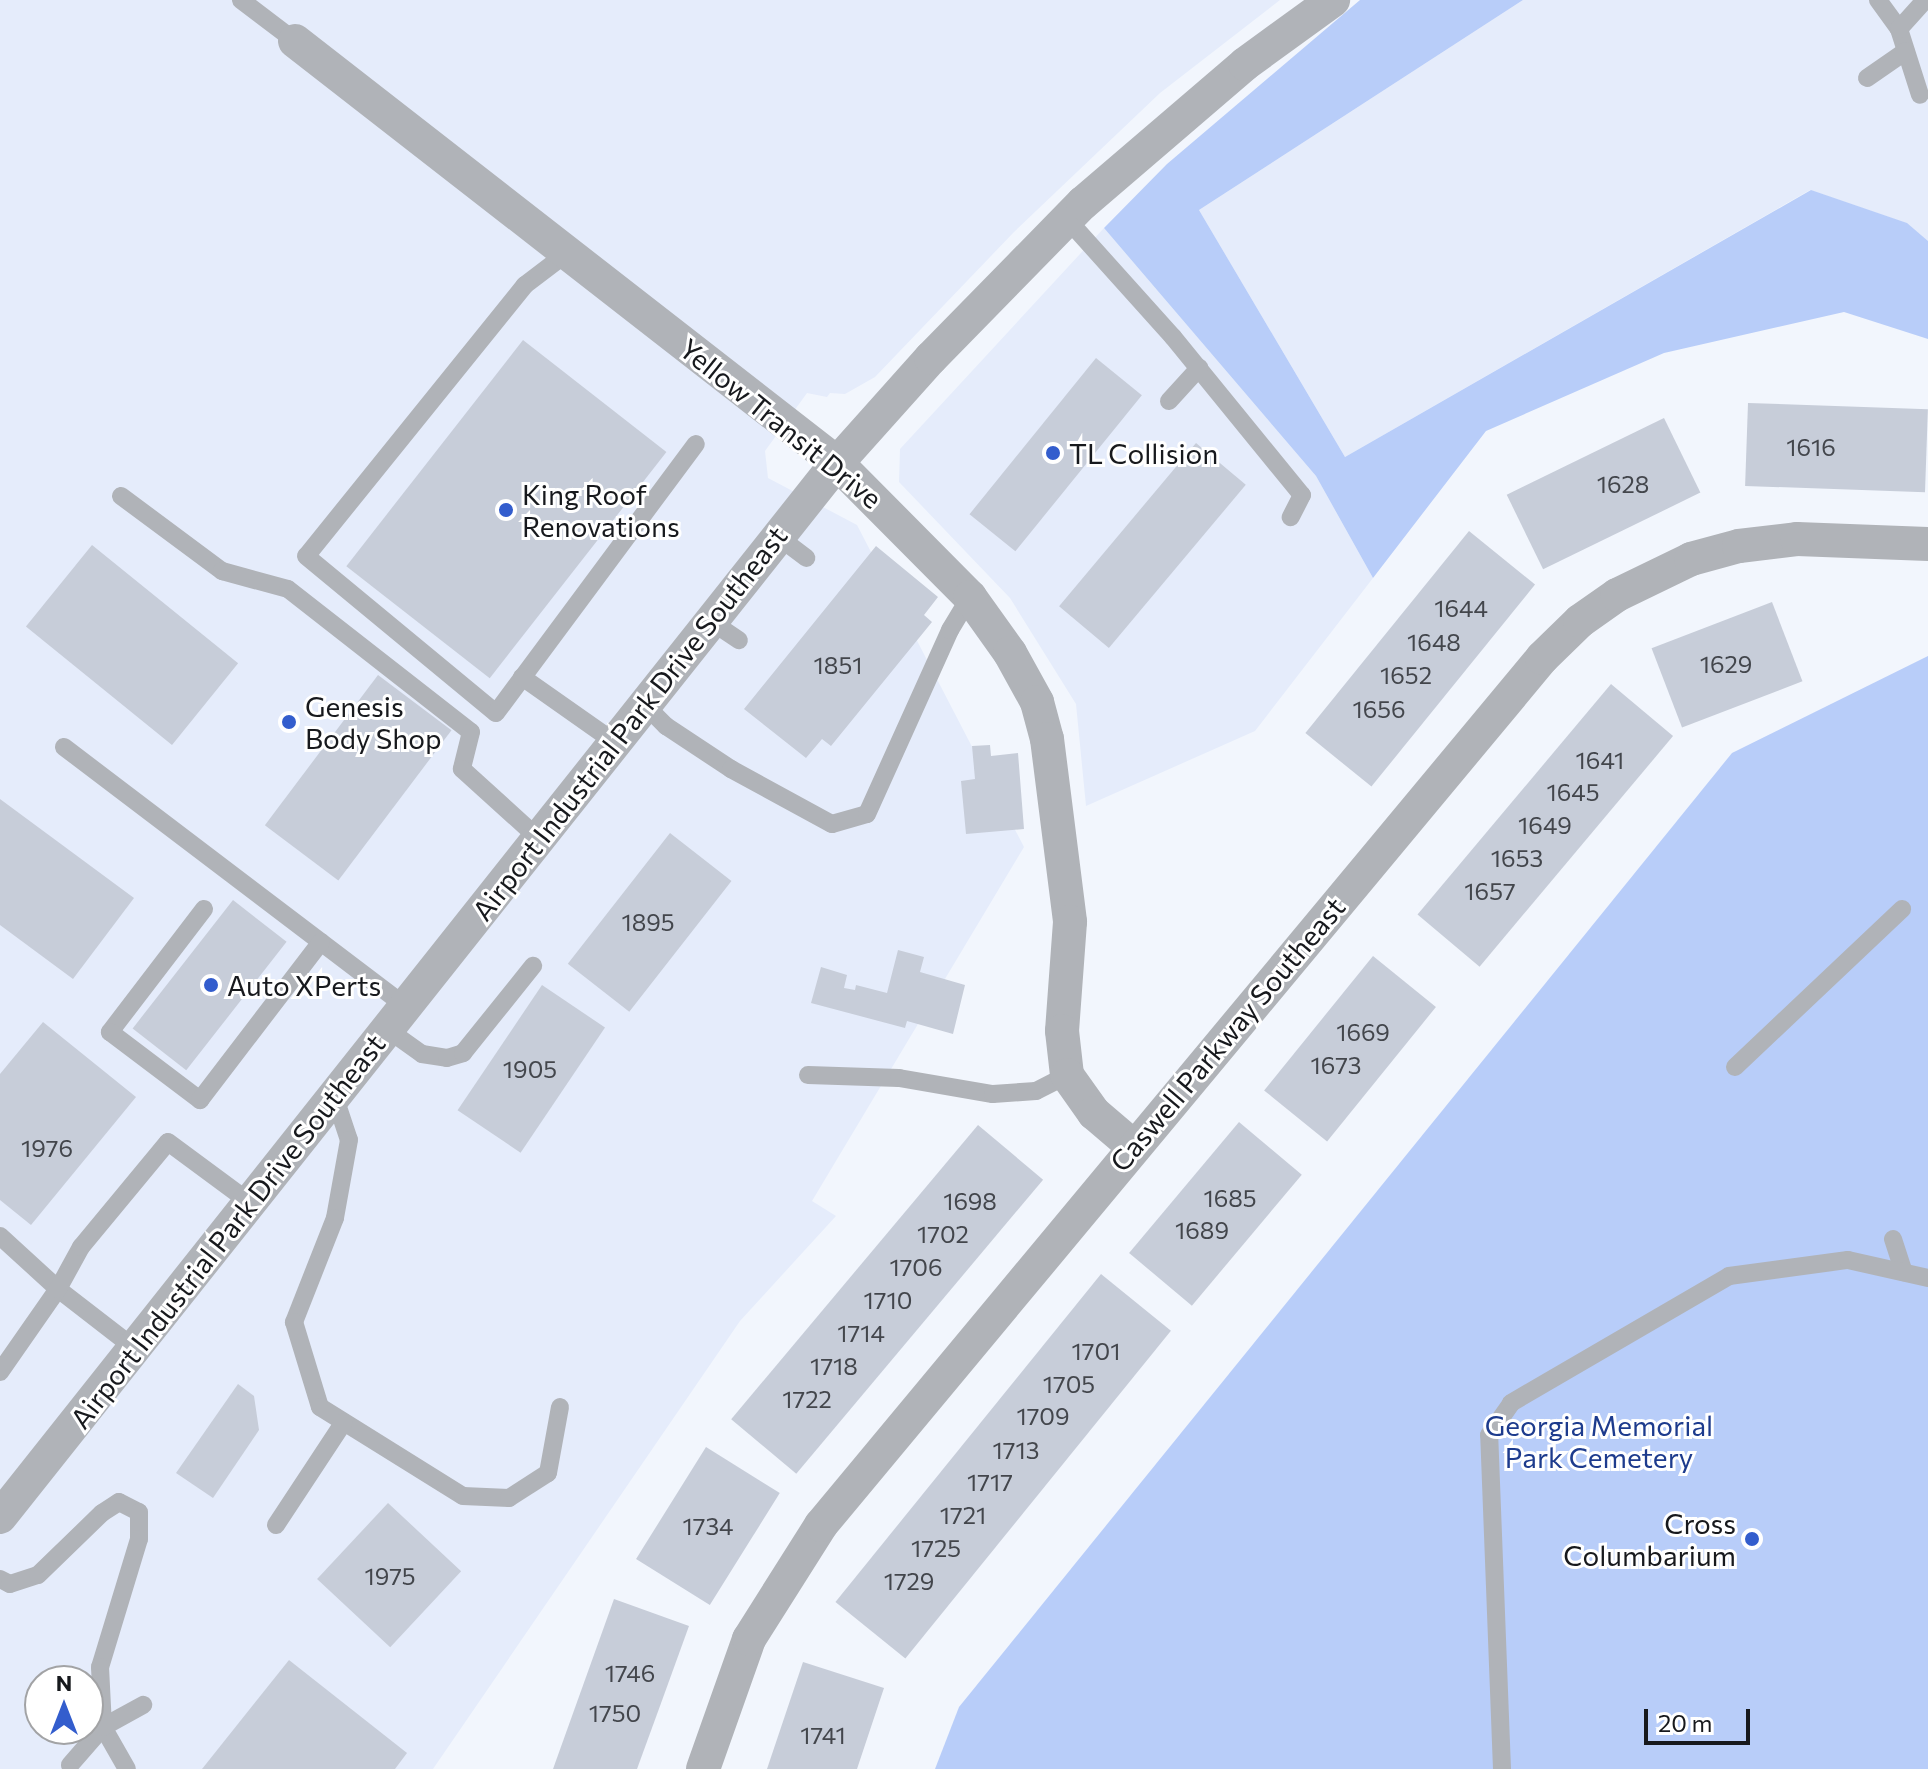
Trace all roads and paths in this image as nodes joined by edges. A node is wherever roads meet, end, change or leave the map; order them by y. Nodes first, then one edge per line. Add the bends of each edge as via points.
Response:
1 (241, 0) edge
2 (1333, 0) edge
3 (1878, 0) edge
4 (1925, 0) edge
5 (1899, 29) junction
6 (295, 41) joint
7 (1906, 51) junction
8 (1867, 78) dead end
9 (1920, 95) dead end
10 (1067, 219) junction
11 (567, 253) junction
12 (1199, 368) junction
13 (1169, 401) dead end
14 (696, 444) dead end
15 (837, 463) junction
16 (121, 496) dead end
17 (1291, 517) dead end
18 (776, 535) junction
19 (1928, 544) edge
20 (806, 558) dead end
21 (970, 597) junction
22 (709, 620) junction
23 (739, 640) dead end
24 (522, 677) junction
25 (643, 703) junction
26 (613, 741) junction
27 (64, 747) dead end
28 (537, 837) junction
29 (204, 909) dead end
30 (1902, 909) dead end
31 (321, 942) junction
32 (533, 966) dead end
33 (396, 1018) junction
34 (1735, 1067) dead end
35 (808, 1075) dead end
36 (1067, 1075) junction
37 (334, 1095) junction
38 (1134, 1147) junction
39 (249, 1202) junction
40 (0, 1236) edge
41 (1893, 1239) dead end
42 (1904, 1272) junction
43 (1928, 1278) edge
44 (58, 1289) junction
45 (133, 1347) junction
46 (0, 1372) edge
47 (560, 1407) dead end
48 (344, 1422) junction
49 (3, 1508) edge
50 (276, 1525) dead end
51 (0, 1579) edge
52 (101, 1665) edge
53 (143, 1705) dead end
54 (104, 1726) edge
55 (104, 1729) edge
56 (87, 1745) edge
57 (70, 1765) dead end
58 (127, 1769) edge
59 (703, 1769) edge
60 (1502, 1769) edge

1 - 6 lane
2 - 10 street, Airport Industrial Park Drive Southeast via 1245,64
3 - 5 lane
4 - 5 lane
5 - 7 lane
6 - 11 street, Yellow Transit Drive
7 - 8 lane
7 - 9 lane
10 - 12 lane
10 - 15 street, Airport Industrial Park Drive Southeast
11 - 15 street, Yellow Transit Drive
11 - 24 lane via 525,285 306,556 496,713
12 - 13 lane
12 - 17 lane via 1302,495
14 - 24 lane
15 - 18 street, Airport Industrial Park Drive Southeast
15 - 21 street, Yellow Transit Drive
16 - 28 lane via 222,571 288,589 471,732 462,769
18 - 20 lane
18 - 22 street, Airport Industrial Park Drive Southeast
19 - 38 street, Caswell Parkway Southeast via 1797,539 1739,546 1652,577 1580,621 1495,711
21 - 25 lane via 867,814 832,824 731,769 666,726
21 - 36 street, Yellow Transit Drive via 1037,702 1047,739 1070,922 1062,1031
22 - 23 lane
22 - 25 street, Airport Industrial Park Drive Southeast
24 - 26 lane
25 - 26 street, Airport Industrial Park Drive Southeast
26 - 28 street, Airport Industrial Park Drive Southeast
27 - 31 lane
28 - 33 street, Airport Industrial Park Drive Southeast
29 - 31 lane via 110,1032 200,1100
30 - 34 lane
31 - 33 lane
32 - 33 lane via 463,1053 447,1058 422,1054
33 - 37 street, Airport Industrial Park Drive Southeast
35 - 36 lane via 899,1078 993,1094 1036,1091
36 - 38 street, Yellow Transit Drive via 1094,1113
37 - 39 street, Airport Industrial Park Drive Southeast
37 - 48 lane via 349,1140 335,1218 294,1322 320,1407
38 - 59 street, Caswell Parkway Southeast via 814,1536 749,1639
39 - 44 lane via 168,1142 81,1247
39 - 45 street, Airport Industrial Park Drive Southeast
40 - 44 lane
41 - 42 lane
42 - 43 lane
42 - 60 lane via 1848,1260 1729,1276 1511,1403 1489,1435
44 - 45 lane
44 - 46 lane
45 - 49 street, Airport Industrial Park Drive Southeast
47 - 48 lane via 548,1473 509,1498 463,1496
48 - 50 lane
51 - 52 lane via 10,1584 38,1575 119,1502 139,1512 139,1539
53 - 54 lane
55 - 58 lane
56 - 57 lane

